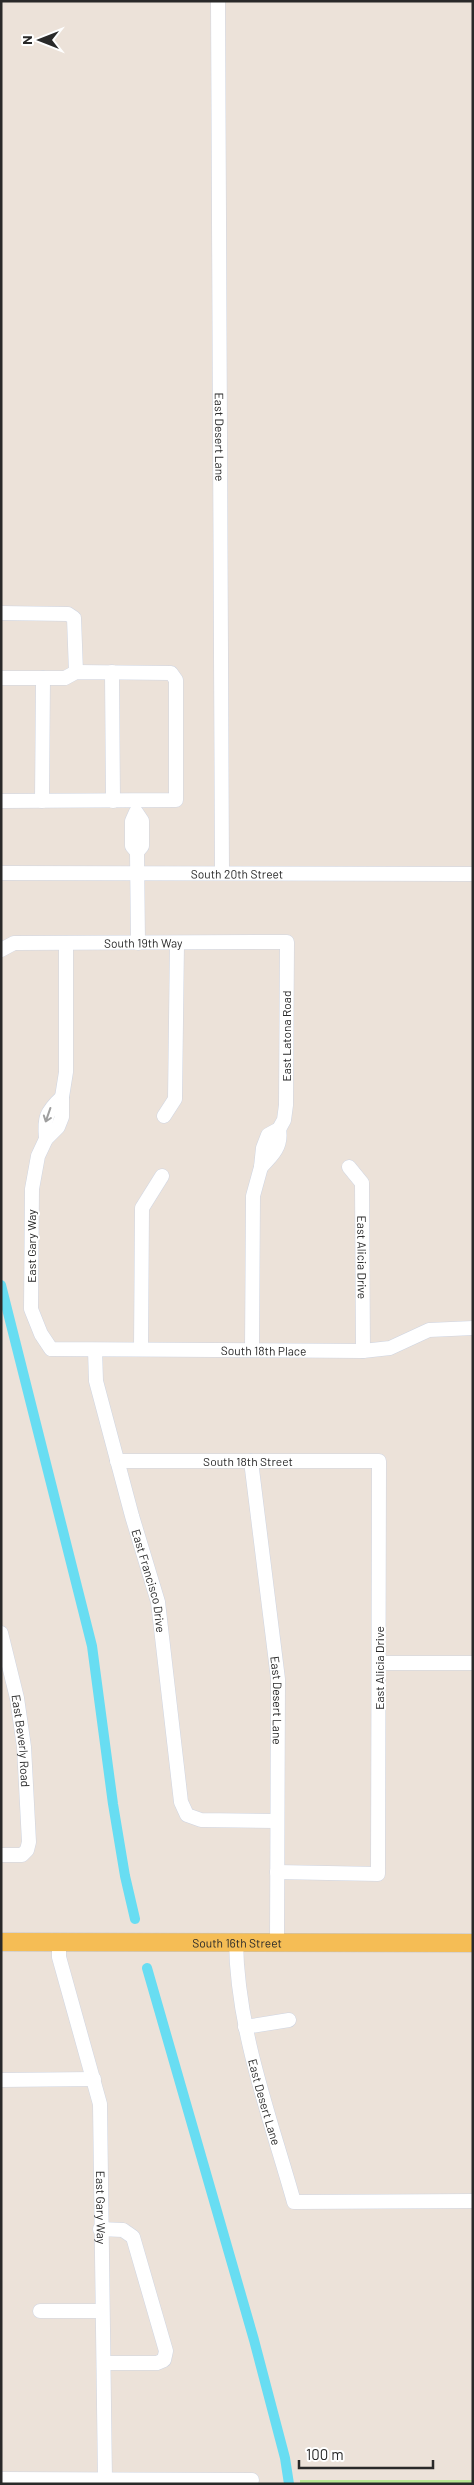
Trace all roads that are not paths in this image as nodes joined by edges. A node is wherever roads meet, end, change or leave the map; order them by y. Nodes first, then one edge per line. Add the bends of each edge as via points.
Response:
1 (218, 1) edge
2 (1, 613) edge
3 (76, 672) junction
4 (112, 672) junction
5 (1, 678) edge
6 (43, 678) junction
7 (1, 801) edge
8 (42, 801) junction
9 (113, 801) junction
10 (136, 806) junction
11 (1, 873) edge
12 (138, 873) junction
13 (222, 873) junction
14 (473, 874) edge
15 (287, 942) joint
16 (66, 943) junction
17 (138, 943) junction
18 (177, 943) junction
19 (1, 950) edge
20 (164, 1116) dead end
21 (349, 1167) dead end
22 (162, 1176) dead end
23 (473, 1328) edge
24 (51, 1349) joint
25 (141, 1349) junction
26 (96, 1350) junction
27 (252, 1350) junction
28 (363, 1351) junction
29 (117, 1461) junction
30 (251, 1461) junction
31 (379, 1461) joint
32 (2, 1639) edge
33 (378, 1663) junction
34 (473, 1663) edge
35 (276, 1821) junction
36 (1, 1855) edge
37 (277, 1872) junction
38 (236, 1941) junction
39 (277, 1941) junction
40 (1, 1942) edge
41 (58, 1942) junction
42 (473, 1943) edge
43 (289, 2020) dead end
44 (245, 2027) junction
45 (94, 2079) junction
46 (1, 2080) edge
47 (473, 2200) edge
48 (100, 2229) junction
49 (102, 2311) junction
50 (40, 2312) dead end
51 (104, 2363) junction
52 (1, 2479) edge
53 (106, 2480) junction
54 (252, 2480) dead end

1 - 13 street, East Desert Lane
2 - 3 street via 68,614 74,618
3 - 4 street
3 - 6 street via 65,678
4 - 9 street
4 - 10 street via 170,673 176,680 176,800
5 - 6 street
6 - 8 street
7 - 8 street
8 - 9 street
9 - 10 street
10 - 12 street via 142,821 142,846 137,852
11 - 12 street, South 20th Street
12 - 13 street, South 20th Street
12 - 17 street
13 - 14 street, South 20th Street
15 - 18 street, South 19th Way
15 - 27 street, East Latona Road via 286,1105 279,1129 281,1140 274,1154 261,1167 253,1196
16 - 17 street, South 19th Way
16 - 19 street, South 19th Way via 14,943
16 -> 24 street, East Gary Way via 66,1072 62,1117 38,1156 32,1189 31,1308
17 - 18 street, South 19th Way
18 - 20 street via 175,1099
21 - 28 street, East Alicia Drive via 362,1184
22 - 25 street via 142,1208
23 - 28 street, South 18th Place via 429,1330 390,1348
24 - 26 street, South 18th Place
25 - 26 street, South 18th Place
25 - 27 street, South 18th Place
26 - 29 street, East Francisco Drive via 96,1381
27 - 28 street, South 18th Place
29 - 30 street, South 18th Street
29 - 35 street, East Francisco Drive via 158,1602 181,1802 187,1815 201,1820
30 - 31 street, South 18th Street
30 - 35 street, East Desert Lane via 278,1679
31 - 33 street, East Alicia Drive
32 - 36 street, East Beverly Road via 17,1698 24,1747 29,1842 22,1855
33 - 34 street
33 - 37 street, East Alicia Drive via 378,1874
35 - 37 street, East Desert Lane
37 - 39 street, East Desert Lane
38 - 39 main road, South 16th Street
38 - 41 main road, South 16th Street
38 - 44 street, East Desert Lane via 237,1981
39 - 42 main road, South 16th Street
40 - 41 main road, South 16th Street
41 - 45 street, East Gary Way via 59,1957
43 - 44 street
44 - 47 street, East Desert Lane via 294,2202
45 - 46 street
45 - 48 street, East Gary Way via 101,2112
48 - 49 street, East Gary Way
48 - 51 street via 124,2230 133,2237 166,2351 164,2360 157,2363
49 - 50 street
49 - 51 street, East Gary Way
51 - 53 street, East Gary Way
52 - 53 street
53 - 54 street

